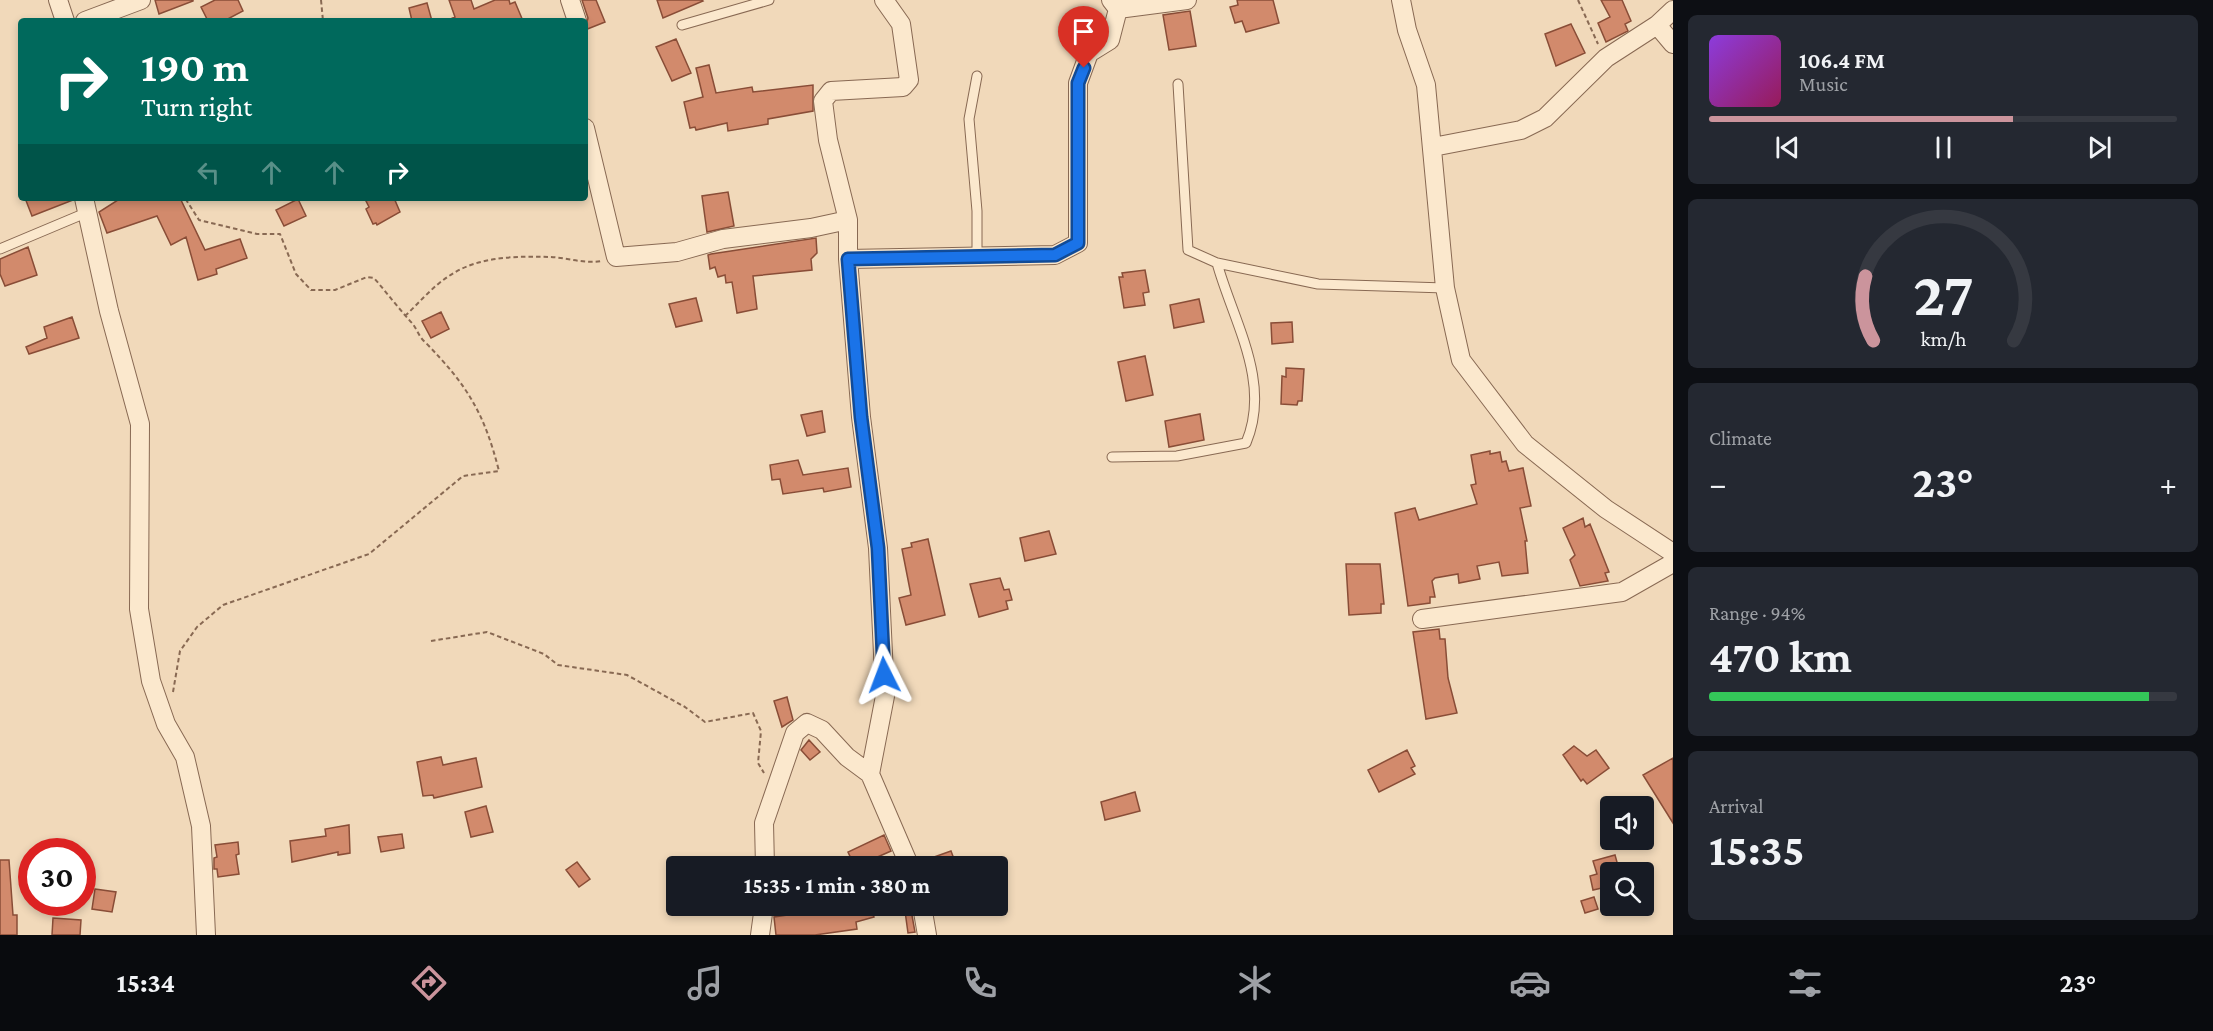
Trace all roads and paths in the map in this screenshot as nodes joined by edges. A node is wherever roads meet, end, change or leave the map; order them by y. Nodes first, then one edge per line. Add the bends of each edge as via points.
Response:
1 (58, 0) edge
2 (141, 0) edge
3 (321, 0) edge
4 (570, 0) edge
5 (769, 0) edge
6 (884, 0) edge
7 (1187, 0) edge
8 (1401, 0) edge
9 (1578, 0) edge
10 (1114, 5) edge
11 (1673, 10) edge
12 (64, 18) edge
13 (93, 18) edge
14 (323, 18) edge
15 (576, 18) edge
16 (682, 25) dead end
17 (1657, 25) junction
18 (1673, 44) edge
19 (1605, 58) junction
20 (977, 76) dead end
21 (1178, 84) dead end
22 (588, 140) edge
23 (1433, 147) junction
24 (187, 201) edge
25 (86, 205) edge
26 (848, 220) junction
27 (0, 249) edge
28 (616, 257) junction
29 (976, 257) junction
30 (848, 259) junction
31 (1217, 263) junction
32 (1445, 288) junction
33 (405, 317) junction
34 (1112, 457) dead end
35 (1673, 553) edge
36 (1673, 564) edge
37 (1422, 619) dead end
38 (431, 641) dead end
39 (172, 693) dead end
40 (870, 774) junction
41 (778, 783) junction
42 (765, 856) edge
43 (905, 856) edge
44 (763, 916) edge
45 (924, 916) edge
46 (206, 935) edge
47 (760, 935) edge
48 (927, 935) edge

1 - 12 street
2 - 13 street
3 - 14 path
4 - 15 street
5 - 16 lane
6 - 26 street via 901,24 909,80 903,87 831,91 823,101 828,141
7 - 10 street
8 - 23 street via 1426,86
9 - 19 path
10 - 29 street via 1110,40 1089,53 1078,83 1078,243 1055,255
11 - 17 street
17 - 18 street
17 - 19 street
19 - 23 street via 1545,118 1521,130
20 - 29 lane via 969,119 977,211
21 - 31 lane via 1188,250
22 - 28 street
23 - 32 street
24 - 33 path via 199,220 257,234 280,234 296,274 311,290 335,290 367,277 374,278
25 - 27 lane
25 - 46 street via 109,311 140,424 139,609 151,681 166,724 185,757 201,826
26 - 28 street via 723,239 677,252
26 - 30 street
28 - 33 path via 591,263 543,257 478,263 449,275
29 - 30 street
30 - 40 street via 861,417 878,548 885,696
31 - 32 lane via 1318,284
31 - 34 lane via 1249,352 1254,385 1252,429 1246,443 1177,456
32 - 35 street via 1461,360 1525,444 1606,509
33 - 39 path via 469,393 485,422 499,471 463,476 369,554 223,605 197,627 180,651
36 - 37 street via 1622,592
38 - 41 path via 487,632 544,654 558,665 627,675 685,706 705,722 753,713 761,731 758,763
40 - 41 street via 847,757 822,730 807,723 795,733
40 - 43 street
41 - 42 street via 764,823
44 - 47 street
45 - 48 street

